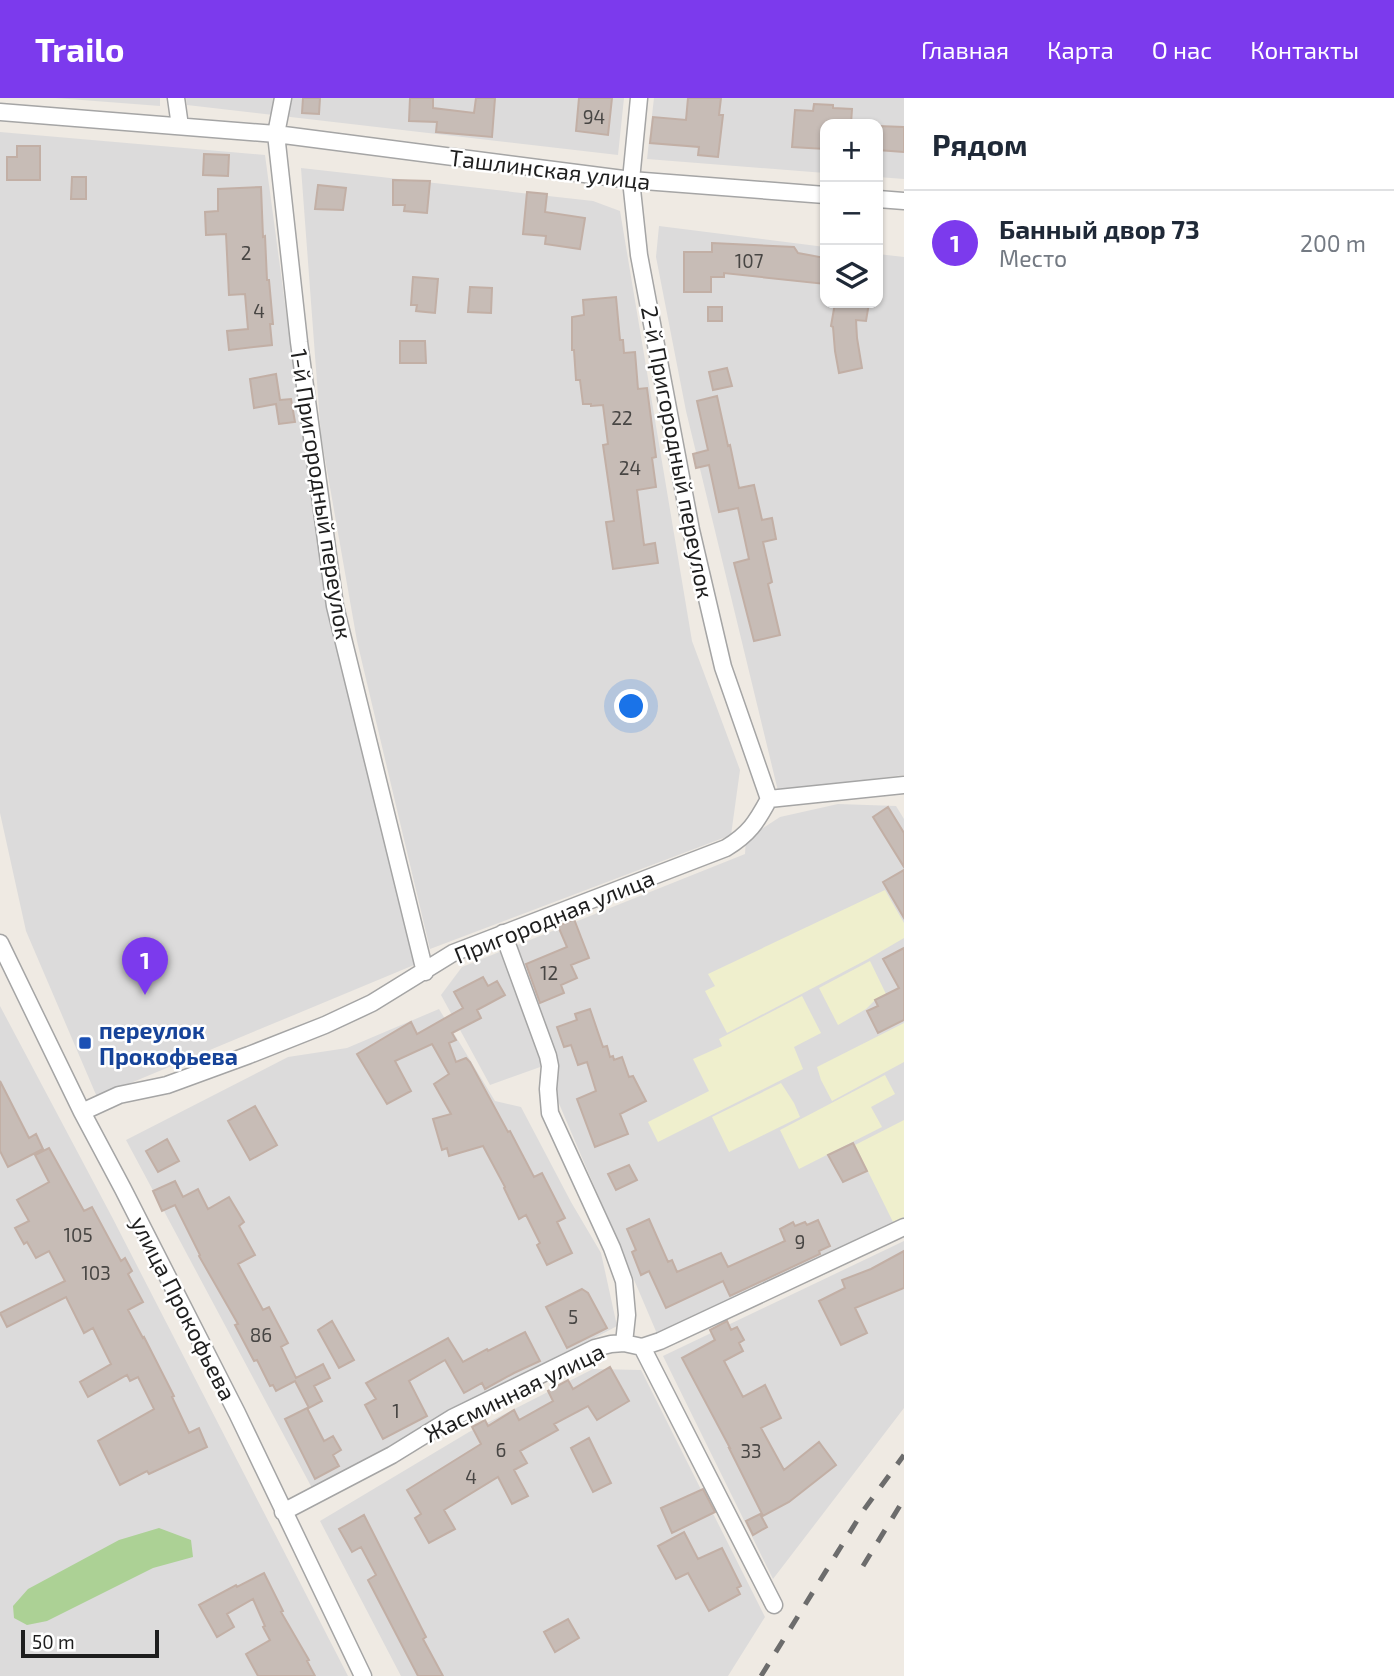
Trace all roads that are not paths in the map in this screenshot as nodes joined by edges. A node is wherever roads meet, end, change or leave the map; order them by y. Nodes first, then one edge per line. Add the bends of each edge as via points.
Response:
1 (176, 98) edge
2 (283, 98) edge
3 (639, 98) edge
4 (0, 112) edge
5 (180, 126) junction
6 (276, 134) junction
7 (631, 180) junction
8 (820, 195) edge
9 (883, 199) edge
10 (904, 201) edge
11 (902, 789) edge
12 (769, 799) junction
13 (503, 933) junction
14 (0, 943) edge
15 (425, 972) junction
16 (82, 1112) junction
17 (904, 1227) edge
18 (624, 1343) junction
19 (642, 1347) junction
20 (283, 1512) junction
21 (774, 1605) dead end
22 (363, 1676) edge

1 - 5 street
2 - 6 street
3 - 7 street, 2-й Пригородный переулок
4 - 5 street, Ташлинская улица
5 - 6 street, Ташлинская улица
6 - 7 street, Ташлинская улица
6 - 15 street, 1-й Пригородный переулок via 335,606
7 - 8 street, Ташлинская улица
7 - 12 street, 2-й Пригородный переулок via 639,255 691,530 723,667
9 - 10 street
11 - 12 street
12 - 13 street, Пригородная улица via 755,824 726,848
13 - 15 street, Пригородная улица via 453,953
13 - 18 street via 548,1056 550,1112 624,1281
14 - 16 street, улица Прокофьева
15 - 16 street, Пригородная улица via 325,1025 179,1081 120,1095
16 - 20 street, улица Прокофьева
17 - 19 street
18 - 19 street, Жасминная улица
18 - 20 street, Жасминная улица via 595,1348 452,1418 393,1455
19 - 21 street
20 - 22 street, улица Прокофьева

